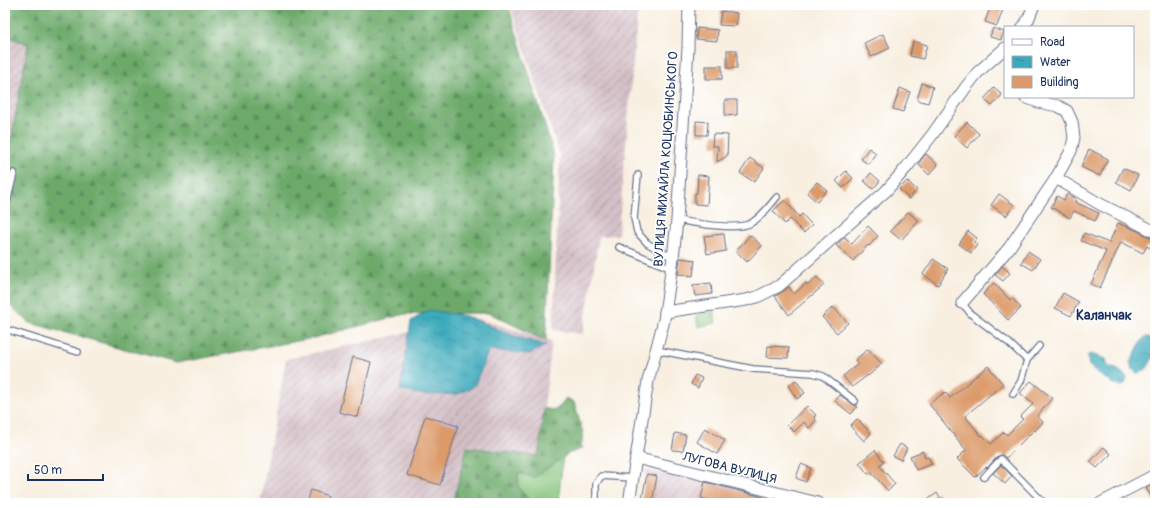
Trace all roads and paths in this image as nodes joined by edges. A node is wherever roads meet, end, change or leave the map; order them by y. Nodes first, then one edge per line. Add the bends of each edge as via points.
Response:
1 (689, 5) edge
2 (1034, 5) edge
3 (1024, 26) edge
4 (1004, 51) edge
5 (1028, 98) edge
6 (14, 173) dead end
7 (638, 175) dead end
8 (1056, 178) junction
9 (7, 194) edge
10 (777, 197) dead end
11 (5, 210) edge
12 (677, 220) junction
13 (1155, 232) edge
14 (619, 247) dead end
15 (672, 263) junction
16 (962, 303) joint
17 (665, 312) junction
18 (5, 329) edge
19 (1039, 346) dead end
20 (656, 350) junction
21 (78, 352) dead end
22 (1027, 360) junction
23 (1013, 394) dead end
24 (855, 401) dead end
25 (636, 458) junction
26 (1155, 475) edge
27 (984, 477) dead end
28 (633, 478) junction
29 (596, 503) edge
30 (629, 503) edge
31 (818, 503) edge
32 (1044, 503) edge
33 (1101, 503) edge

1 - 12 street, ВУЛИЦЯ МИХАЙЛА КОЦЮБИНСЬКОГО
2 - 3 street
4 - 17 street via 978,72 886,192 779,286 746,300
5 - 8 street via 1058,106 1067,111 1072,122 1074,138 1071,151
6 - 9 lane
7 - 15 lane via 634,218 637,232
8 - 13 street
8 - 16 street via 1009,248
9 - 11 lane
10 - 12 lane via 755,220 740,227
12 - 15 street, ВУЛИЦЯ МИХАЙЛА КОЦЮБИНСЬКОГО
14 - 15 lane
15 - 17 street, ВУЛИЦЯ МИХАЙЛА КОЦЮБИНСЬКОГО
16 - 22 lane via 971,314
17 - 20 street, ВУЛИЦЯ МИХАЙЛА КОЦЮБИНСЬКОГО
18 - 21 lane
19 - 22 lane
20 - 24 lane via 753,369 813,373 823,376
20 - 25 street, ВУЛИЦЯ МИХАЙЛА КОЦЮБИНСЬКОГО via 648,381
22 - 23 lane via 1021,380
25 - 28 street, ВУЛИЦЯ МИХАЙЛА КОЦЮБИНСЬКОГО
25 - 31 street, ЛУГОВА ВУЛИЦЯ
26 - 33 street
27 - 32 lane via 1001,459
28 - 29 lane via 601,476 596,484
28 - 30 street, ВУЛИЦЯ МИХАЙЛА КОЦЮБИНСЬКОГО

